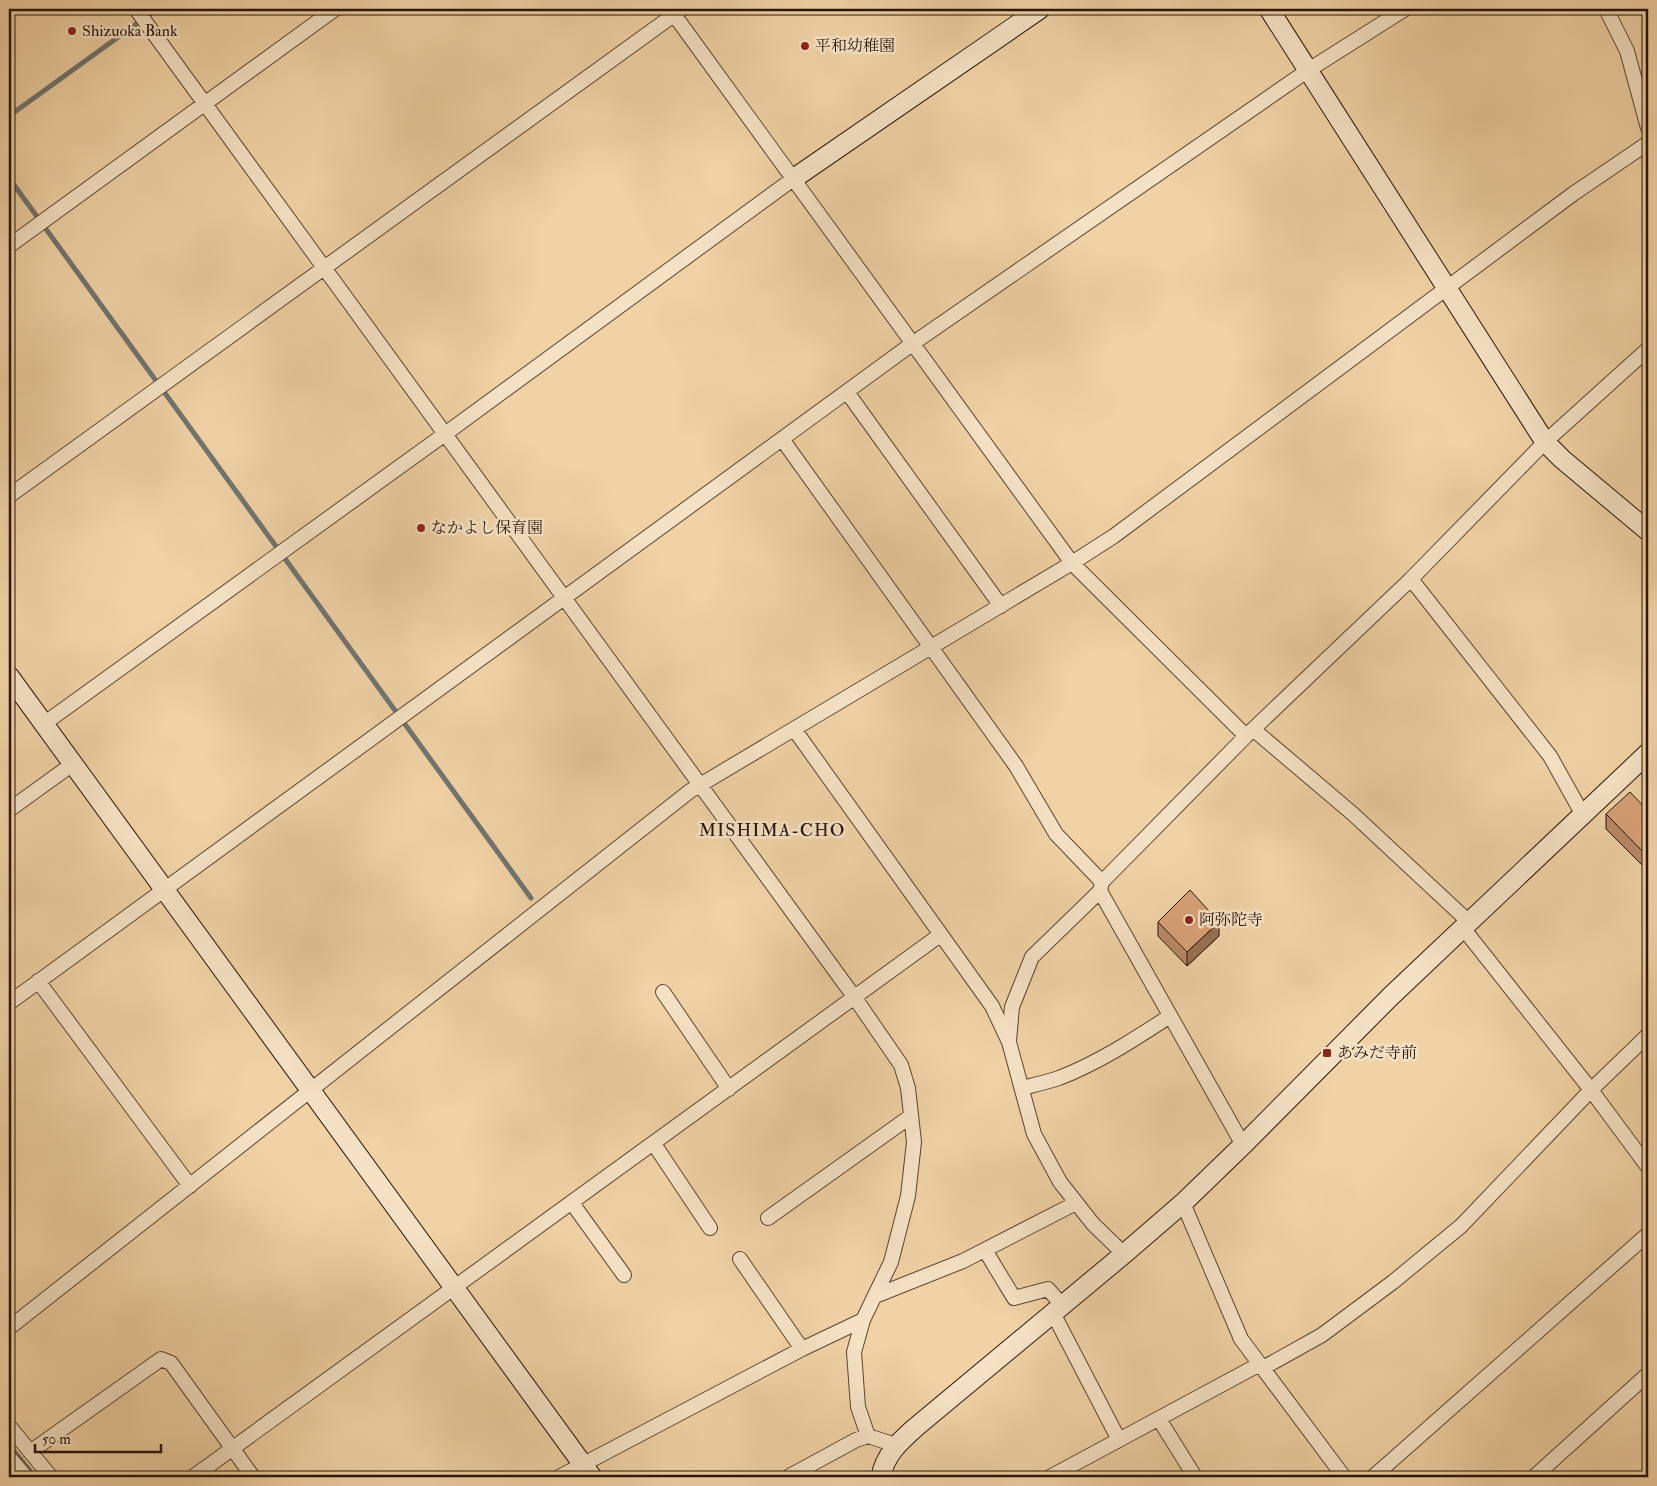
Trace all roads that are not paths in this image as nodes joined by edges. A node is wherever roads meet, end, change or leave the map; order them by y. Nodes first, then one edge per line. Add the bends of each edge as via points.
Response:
1 (136, 9) edge
2 (335, 9) edge
3 (1040, 9) edge
4 (1269, 9) edge
5 (1405, 9) edge
6 (1606, 9) edge
7 (675, 11) edge
8 (1307, 71) junction
9 (204, 104) junction
10 (1648, 128) edge
11 (1648, 143) edge
12 (794, 179) junction
13 (9, 246) edge
14 (324, 268) junction
15 (1446, 288) junction
16 (912, 344) junction
17 (1648, 349) edge
18 (847, 392) junction
19 (445, 434) junction
20 (782, 439) junction
21 (1545, 442) junction
22 (9, 496) edge
23 (1648, 532) edge
24 (1072, 563) junction
25 (1411, 580) junction
26 (565, 598) junction
27 (1001, 606) junction
28 (931, 647) junction
29 (9, 676) edge
30 (45, 723) junction
31 (794, 729) junction
32 (1250, 733) junction
33 (1648, 753) edge
34 (74, 763) junction
35 (700, 785) junction
36 (9, 810) edge
37 (1583, 814) junction
38 (1101, 887) junction
39 (165, 890) junction
40 (1466, 925) junction
41 (940, 935) junction
42 (38, 981) junction
43 (663, 992) dead end
44 (855, 998) junction
45 (9, 1003) edge
46 (1170, 1016) junction
47 (1648, 1036) edge
48 (1009, 1042) junction
49 (1022, 1088) junction
50 (729, 1089) junction
51 (311, 1090) junction
52 (1591, 1090) junction
53 (911, 1116) junction
54 (654, 1144) junction
55 (1243, 1145) junction
56 (1648, 1167) edge
57 (190, 1186) junction
58 (572, 1203) junction
59 (1076, 1203) junction
60 (1183, 1203) junction
61 (768, 1218) dead end
62 (710, 1228) dead end
63 (1648, 1234) edge
64 (985, 1250) junction
65 (1124, 1254) junction
66 (740, 1259) dead end
67 (624, 1275) dead end
68 (454, 1288) junction
69 (875, 1296) junction
70 (1058, 1309) junction
71 (863, 1320) junction
72 (9, 1328) edge
73 (802, 1349) junction
74 (1261, 1366) junction
75 (1648, 1374) edge
76 (1158, 1419) junction
77 (9, 1426) edge
78 (868, 1436) junction
79 (1119, 1440) junction
80 (896, 1445) junction
81 (232, 1449) junction
82 (30, 1452) junction
83 (9, 1457) edge
84 (588, 1471) edge
85 (1071, 1472) edge
86 (26, 1477) edge
87 (51, 1477) edge
88 (193, 1477) edge
89 (253, 1477) edge
90 (559, 1477) edge
91 (788, 1477) edge
92 (881, 1477) edge
93 (1050, 1477) edge
94 (1195, 1477) edge
95 (1344, 1477) edge
96 (1373, 1477) edge
97 (1534, 1477) edge

1 - 9 street
2 - 9 street
3 - 12 street
4 - 8 street
5 - 8 street
6 - 10 street via 1627,51
7 - 12 street
7 - 14 street
8 - 15 street
8 - 16 street
9 - 13 street
9 - 14 street
11 - 15 street via 1572,194
12 - 16 street
12 - 19 street
14 - 19 street
14 - 22 street
15 - 21 street
15 - 24 street via 1114,536
16 - 18 street
16 - 24 street
17 - 21 street
18 - 20 street
18 - 27 street
19 - 26 street
19 - 30 street
20 - 26 street
20 - 28 street
21 - 23 street
21 - 25 street
24 - 27 street
24 - 32 street
25 - 32 street
25 - 37 street via 1550,756
26 - 35 street
26 - 39 street
27 - 28 street
28 - 31 street
28 - 38 street via 1016,766 1056,834
29 - 30 street
30 - 34 street
31 - 35 street
31 - 41 street
32 - 38 street
32 - 40 street via 1354,814
33 - 37 street
34 - 36 street
34 - 39 street
35 - 44 street
35 - 51 street
37 - 40 street
38 - 46 street
38 - 48 street via 1032,957 1012,1007
39 - 42 street
39 - 51 street
40 - 52 street
40 - 55 street
41 - 44 street
41 - 48 street via 992,1006
42 - 45 street
42 - 57 street
43 - 50 street
44 - 50 street
44 - 53 street via 901,1065
46 - 49 street via 1082,1067 1059,1078
46 - 55 street
47 - 52 street
48 - 49 street
49 - 59 street via 1034,1134 1060,1182
50 - 54 street
51 - 57 street
51 - 68 street
52 - 56 street
52 - 74 street via 1462,1226 1322,1335
53 - 61 street
53 - 69 street via 914,1142 908,1196 891,1262
54 - 58 street
54 - 62 street
55 - 60 street
57 - 72 street
58 - 67 street
58 - 68 street
59 - 64 street
59 - 65 street
60 - 65 street
60 - 74 street via 1241,1339
63 - 96 street
64 - 69 street
64 - 70 street via 1014,1298 1048,1289
65 - 70 street
66 - 73 street
68 - 81 street
68 - 84 street
69 - 71 street
70 - 79 street
70 - 80 street
71 - 73 street
71 - 78 street via 854,1352 858,1407
73 - 84 street
74 - 76 street
74 - 95 street
75 - 97 street
76 - 79 street
76 - 94 street
77 - 82 street
78 - 80 street
78 - 91 street
79 - 85 street
80 - 92 street via 882,1466
81 - 82 street via 171,1363 160,1360
81 - 88 street
81 - 89 street
82 - 87 street
83 - 86 street
84 - 90 street
85 - 93 street

